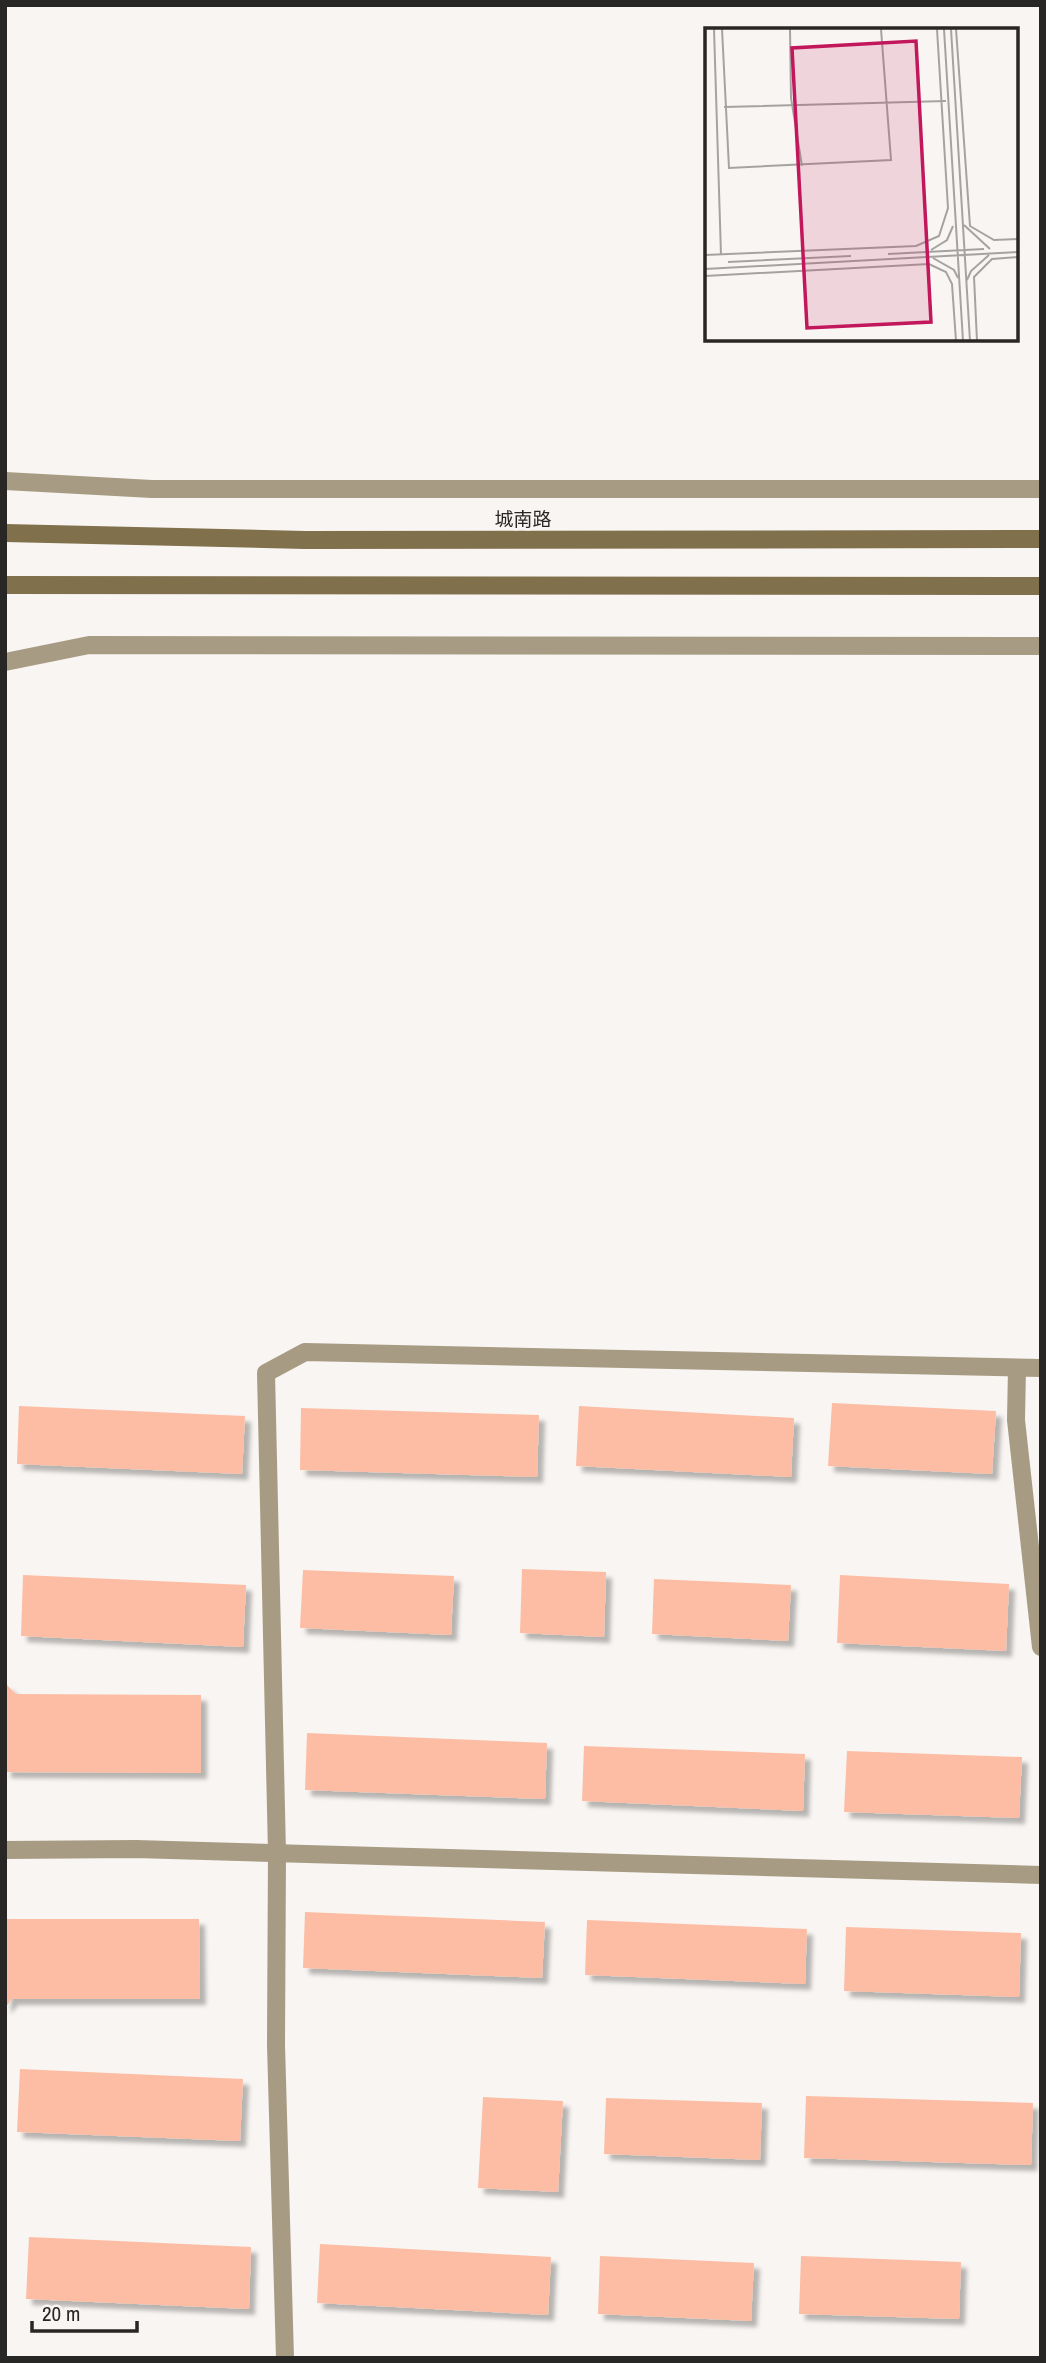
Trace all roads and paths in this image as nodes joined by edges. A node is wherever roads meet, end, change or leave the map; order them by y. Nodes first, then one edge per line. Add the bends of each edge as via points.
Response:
1 (5, 481) edge
2 (1041, 489) edge
3 (5, 533) edge
4 (1041, 539) edge
5 (5, 585) edge
6 (1041, 586) edge
7 (1041, 646) edge
8 (5, 662) edge
9 (1017, 1368) junction
10 (1041, 1368) edge
11 (1041, 1647) edge
12 (5, 1850) edge
13 (277, 1853) junction
14 (1041, 1875) edge
15 (285, 2358) edge

1 - 2 street via 152,489
3 - 4 main road, 城南路 via 305,540
5 - 6 main road
7 - 8 street via 89,645
9 - 10 street
9 - 11 street via 1016,1420
9 - 13 street via 305,1352 266,1373
12 - 13 street
13 - 14 street
13 - 15 street via 276,2045

